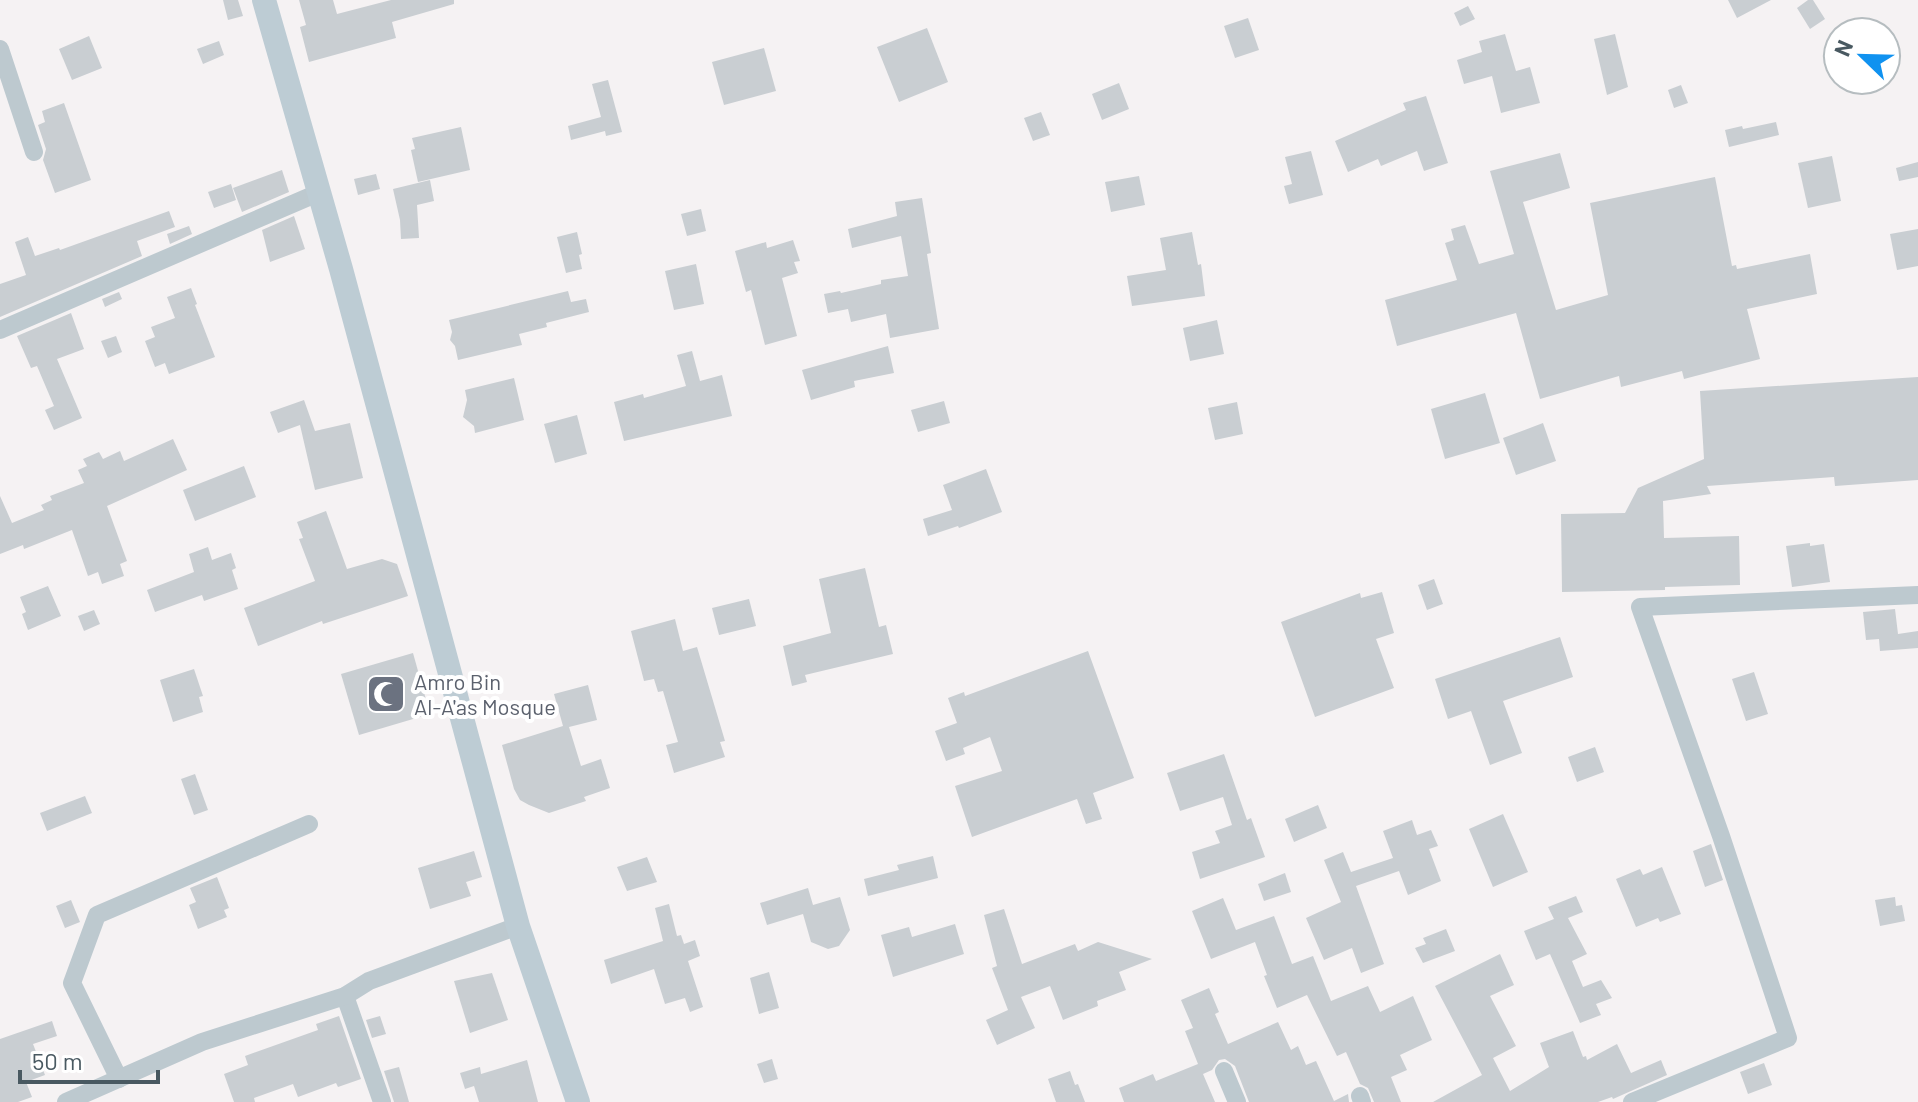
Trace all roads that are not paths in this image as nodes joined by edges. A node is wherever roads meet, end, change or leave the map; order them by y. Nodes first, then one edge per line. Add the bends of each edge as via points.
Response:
1 (264, 0) edge
2 (0, 49) edge
3 (34, 152) dead end
4 (318, 193) junction
5 (0, 330) edge
6 (1918, 595) edge
7 (309, 824) dead end
8 (518, 926) junction
9 (345, 996) junction
10 (1224, 1071) dead end
11 (119, 1079) junction
12 (1668, 1096) edge
13 (66, 1102) edge
14 (382, 1102) edge
15 (578, 1102) edge
16 (1237, 1102) edge
17 (1632, 1102) edge

1 - 4 street
2 - 3 street
4 - 5 street
4 - 8 street
6 - 12 street via 1640,607 1788,1038
7 - 11 street via 97,915 72,983
8 - 9 street via 369,981
8 - 15 street
9 - 11 street via 202,1042
9 - 14 street
10 - 16 street
11 - 13 street
12 - 17 street

